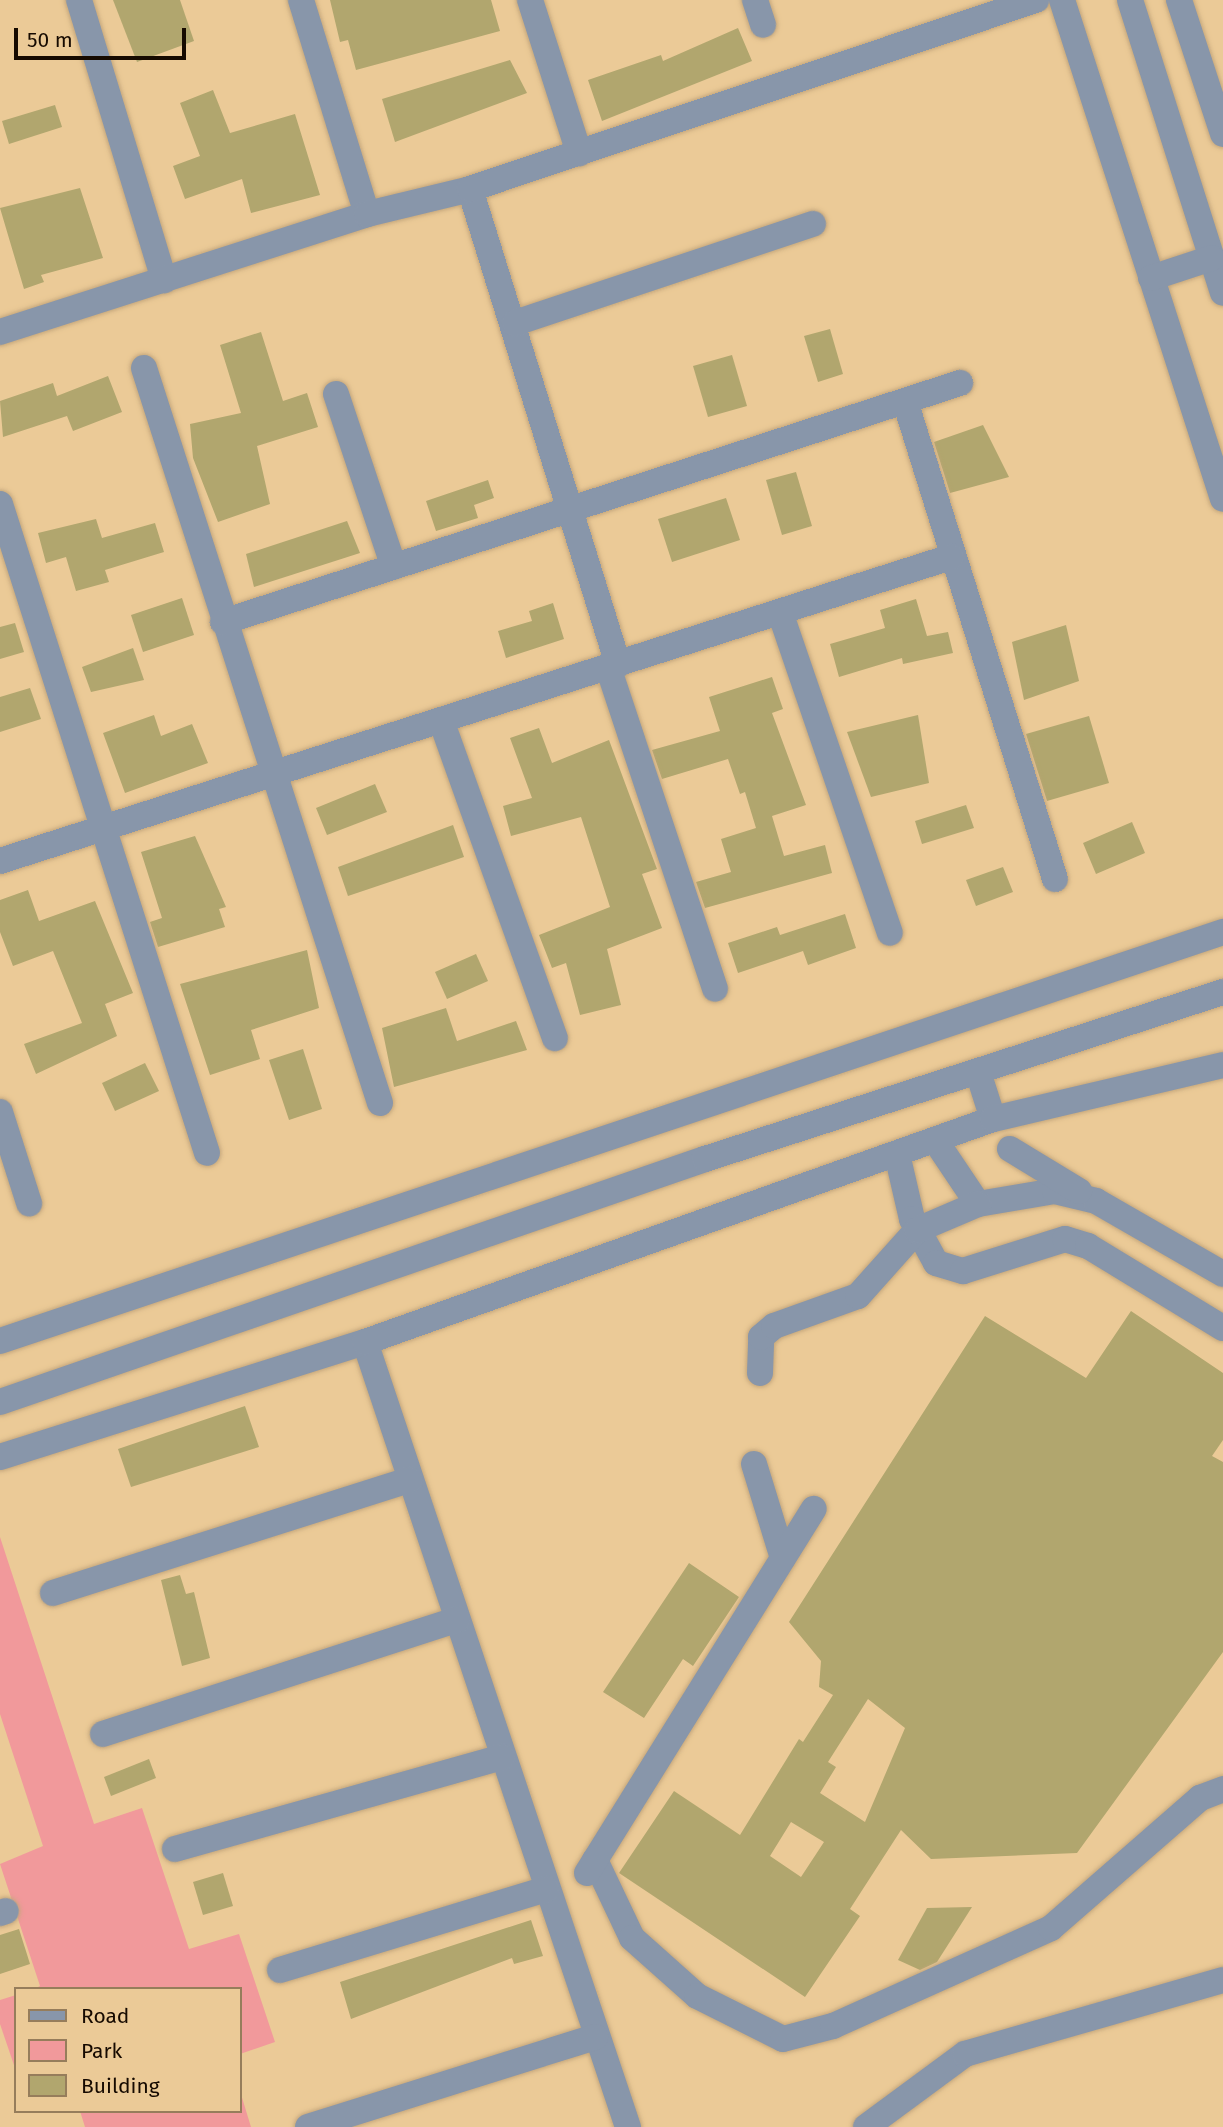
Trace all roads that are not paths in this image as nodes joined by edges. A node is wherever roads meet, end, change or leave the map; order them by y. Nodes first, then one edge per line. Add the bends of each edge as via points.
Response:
1 (79, 0) edge
2 (301, 0) edge
3 (530, 0) edge
4 (1036, 0) edge
5 (1062, 0) edge
6 (1130, 0) edge
7 (1179, 0) edge
8 (1223, 134) edge
9 (579, 152) junction
10 (470, 189) junction
11 (367, 214) junction
12 (813, 224) dead end
13 (1212, 258) junction
14 (1151, 278) junction
15 (164, 280) junction
16 (1223, 293) edge
17 (516, 323) junction
18 (0, 332) edge
19 (144, 368) dead end
20 (960, 383) dead end
21 (336, 394) dead end
22 (905, 401) junction
23 (1223, 499) edge
24 (0, 504) edge
25 (572, 510) junction
26 (951, 557) junction
27 (394, 567) junction
28 (780, 612) junction
29 (223, 622) junction
30 (613, 665) junction
31 (440, 720) junction
32 (270, 775) junction
33 (100, 829) junction
34 (0, 860) edge
35 (1055, 879) dead end
36 (1223, 932) edge
37 (890, 933) dead end
38 (715, 989) dead end
39 (1223, 992) edge
40 (555, 1038) dead end
41 (1223, 1065) edge
42 (978, 1072) junction
43 (380, 1103) dead end
44 (0, 1112) edge
45 (993, 1119) junction
46 (935, 1140) junction
47 (1010, 1149) dead end
48 (207, 1153) dead end
49 (897, 1154) junction
50 (1096, 1201) junction
51 (29, 1203) dead end
52 (978, 1205) junction
53 (917, 1230) junction
54 (1223, 1274) edge
55 (1223, 1328) edge
56 (0, 1341) edge
57 (365, 1342) junction
58 (760, 1373) dead end
59 (0, 1402) edge
60 (0, 1457) edge
61 (754, 1464) dead end
62 (410, 1480) junction
63 (814, 1509) dead end
64 (783, 1558) junction
65 (53, 1593) dead end
66 (457, 1620) junction
67 (103, 1734) dead end
68 (502, 1757) junction
69 (1223, 1789) edge
70 (175, 1849) dead end
71 (546, 1889) junction
72 (280, 1970) dead end
73 (1223, 1980) edge
74 (594, 2037) junction
75 (873, 2125) edge
76 (308, 2127) edge
77 (628, 2127) edge

1 - 15 street
2 - 11 street
3 - 9 street
4 - 9 street
5 - 14 street
6 - 13 street
7 - 8 street
9 - 10 street
10 - 11 street
10 - 17 street
11 - 15 street
12 - 17 street
13 - 14 street
13 - 16 street
14 - 23 street
15 - 18 street
17 - 25 street
19 - 29 street
20 - 22 street
21 - 27 street
22 - 25 street
22 - 26 street
24 - 33 street
25 - 27 street
25 - 30 street
26 - 28 street
26 - 35 street
27 - 29 street
28 - 30 street
28 - 37 street
29 - 32 street
30 - 31 street
30 - 38 street
31 - 32 street
31 - 40 street
32 - 33 street
32 - 43 street
33 - 34 street
33 - 48 street
36 - 56 street
39 - 42 street
41 - 45 street
42 - 45 street
42 - 59 street
44 - 51 street
45 - 46 street
46 - 49 street
46 - 52 street
47 - 50 street
49 - 53 street
49 - 57 street
50 - 52 street via 1055,1191
50 - 54 street
52 - 53 street
53 - 55 street via 936,1263 962,1271 1065,1239 1088,1246
53 - 58 street via 858,1296 761,1337
57 - 60 street
57 - 62 street
61 - 64 street
62 - 65 street
62 - 66 street
63 - 64 street
64 - 69 street via 591,1867 632,1938 697,1996 783,2039 833,2026 1051,1928 1200,1798
66 - 67 street
66 - 68 street
68 - 70 street
68 - 71 street
71 - 72 street
71 - 74 street
73 - 75 street via 965,2054
74 - 76 street
74 - 77 street

